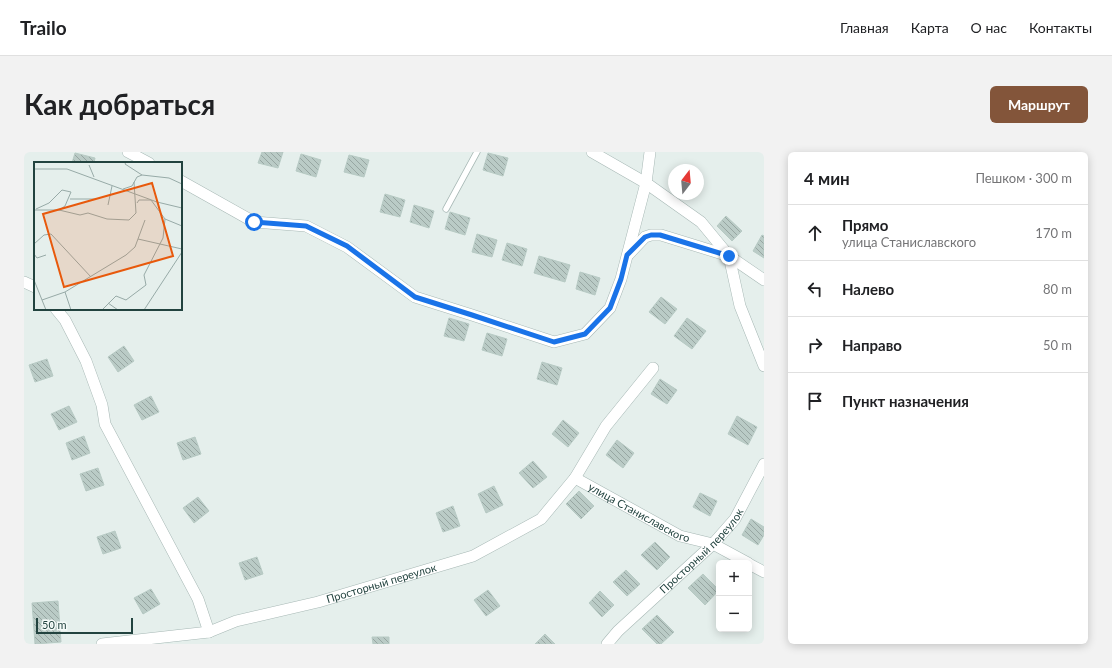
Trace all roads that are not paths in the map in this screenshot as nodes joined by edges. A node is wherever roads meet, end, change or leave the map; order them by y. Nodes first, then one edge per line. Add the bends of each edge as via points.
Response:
1 (477, 152) edge
2 (592, 152) edge
3 (650, 152) edge
4 (134, 153) edge
5 (148, 162) edge
6 (182, 182) edge
7 (646, 184) junction
8 (446, 209) dead end
9 (627, 255) junction
10 (729, 256) junction
11 (764, 280) edge
12 (24, 282) edge
13 (34, 287) edge
14 (57, 310) edge
15 (764, 366) edge
16 (653, 368) dead end
17 (764, 464) edge
18 (575, 478) junction
19 (713, 544) junction
20 (742, 560) edge
21 (752, 565) edge
22 (764, 572) edge
23 (209, 632) junction
24 (102, 644) edge
25 (607, 644) edge

1 - 8 lane
2 - 7 street
3 - 7 street
4 - 5 street
6 - 9 street via 254,222 306,226 347,246 415,297 554,342 585,334 610,308
7 - 9 street
7 - 10 street via 701,222
9 - 10 street via 645,237 660,235
10 - 11 street
10 - 15 street via 740,306
12 - 13 street
14 - 23 street via 65,320 86,361 102,405 105,424 198,599
16 - 18 street, Просторный переулок via 606,426
17 - 19 street, Просторный переулок via 736,518
18 - 19 street, улица Станиславского via 680,536
18 - 23 street, Просторный переулок via 541,519 473,556 318,602 236,621
19 - 20 street, улица Станиславского
19 - 25 street, Просторный переулок
21 - 22 street, улица Станиславского
23 - 24 street, Просторный переулок

